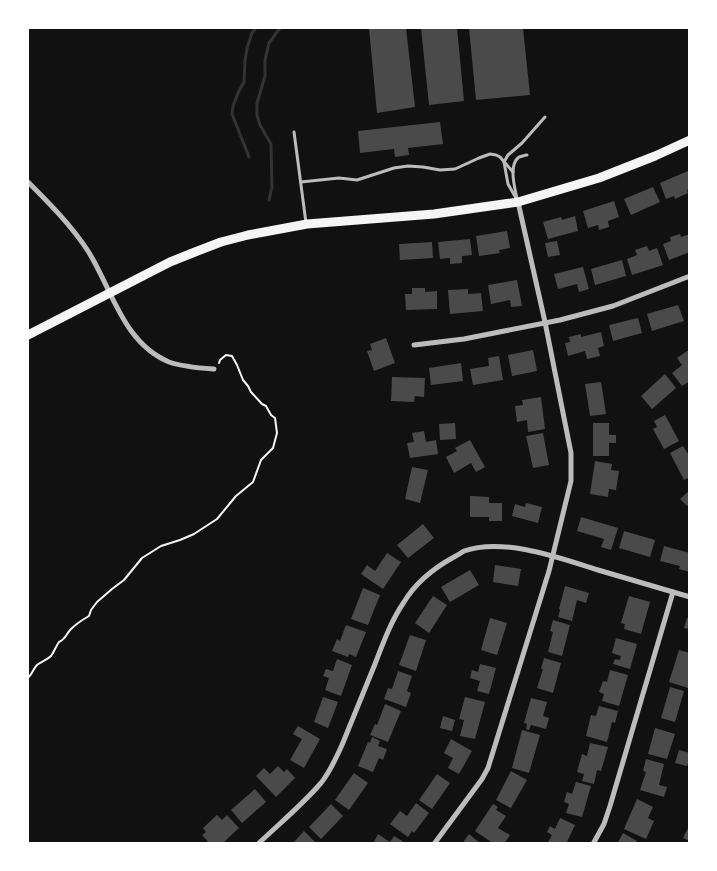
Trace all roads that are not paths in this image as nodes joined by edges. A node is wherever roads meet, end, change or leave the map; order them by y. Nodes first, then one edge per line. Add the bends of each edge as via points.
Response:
1 (545, 117) dead end
2 (294, 132) dead end
3 (690, 140) edge
4 (527, 155) dead end
5 (504, 162) junction
6 (513, 172) junction
7 (28, 182) edge
8 (301, 182) junction
9 (518, 202) junction
10 (306, 224) junction
11 (690, 276) edge
12 (110, 293) junction
13 (544, 322) junction
14 (28, 336) edge
15 (414, 345) dead end
16 (214, 369) road end
17 (553, 556) junction
18 (673, 592) junction
19 (690, 597) edge
20 (258, 844) edge
21 (434, 844) edge
22 (593, 844) edge

1 - 5 lane
2 - 8 lane
3 - 9 main road via 599,178
4 - 6 lane via 516,160
5 - 6 lane
5 - 8 lane via 490,154 456,169 408,166 357,180 338,178
5 - 9 lane via 508,184
6 - 9 lane
7 - 12 street via 65,220 87,250
8 - 10 lane
9 - 10 main road via 434,214
9 - 13 street
10 - 12 main road via 248,235 195,252
11 - 13 street via 613,306
12 - 14 main road
12 - 16 street via 131,332 154,354 170,362
13 - 15 street via 464,339
13 - 17 street via 572,467
17 - 18 street
17 - 20 street via 521,549 479,548 464,551 423,579 411,591 384,640 342,745 322,782
17 - 21 street via 488,768
18 - 19 street
18 - 22 street via 610,806

